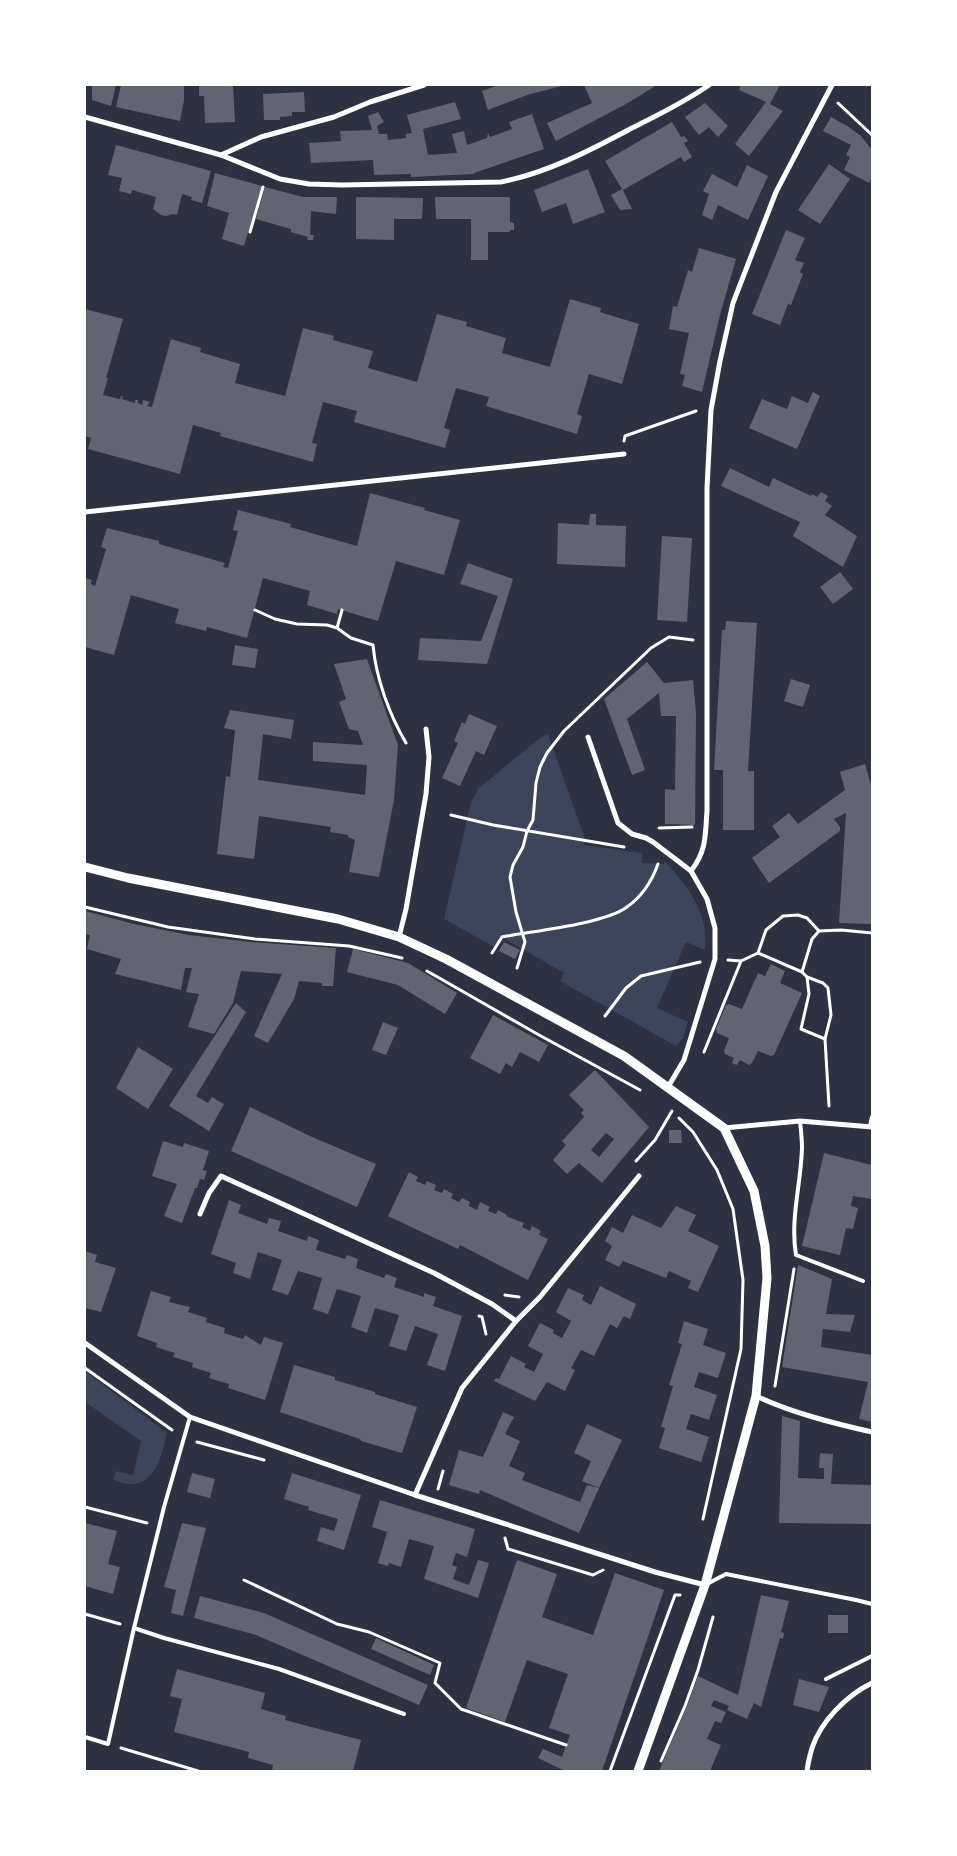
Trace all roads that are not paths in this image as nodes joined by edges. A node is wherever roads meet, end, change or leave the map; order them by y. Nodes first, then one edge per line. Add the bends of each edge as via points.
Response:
1 (424, 85) edge
2 (709, 85) edge
3 (832, 85) edge
4 (85, 116) edge
5 (221, 155) junction
6 (624, 454) road end
7 (85, 512) edge
8 (426, 729) dead end
9 (588, 737) dead end
10 (85, 867) edge
11 (691, 871) junction
12 (399, 937) junction
13 (668, 1087) junction
14 (872, 1117) edge
15 (800, 1121) junction
16 (871, 1126) edge
17 (724, 1128) junction
18 (639, 1176) road end
19 (200, 1214) dead end
20 (863, 1281) dead end
21 (516, 1321) junction
22 (85, 1343) edge
23 (756, 1396) junction
24 (190, 1417) junction
25 (872, 1432) edge
26 (415, 1496) junction
27 (705, 1585) junction
28 (872, 1604) edge
29 (134, 1628) junction
30 (872, 1656) edge
31 (826, 1680) dead end
32 (872, 1683) edge
33 (404, 1714) dead end
34 (85, 1738) edge
35 (638, 1771) edge
36 (807, 1771) edge

1 - 5 street via 334,117 261,137
2 - 5 street via 691,98 608,141 525,178 492,183 309,184 280,179
3 - 11 street via 776,192 733,303 711,410 707,488 707,811 705,845
4 - 5 street
6 - 7 street
8 - 12 street via 429,757 426,794
9 - 11 street via 618,823 632,834 659,846
10 - 12 street via 338,919
11 - 13 street via 711,913 715,928 715,959 684,1060
12 - 13 street via 593,1038
13 - 17 street
14 - 16 lane
15 - 16 street
15 - 17 street
15 - 20 lane via 802,1147 794,1222 796,1255
17 - 23 street via 754,1191 764,1246 767,1278
18 - 21 street via 540,1298
19 - 21 street via 221,1176 434,1273 492,1304
21 - 26 street via 462,1388
22 - 24 street
23 - 25 street via 784,1409
23 - 27 street
24 - 26 street
24 - 29 lane
26 - 27 street
27 - 28 lane via 726,1574
27 - 35 street
29 - 33 lane via 279,1669
29 - 34 lane via 108,1744
30 - 31 lane
32 - 36 street via 840,1706 824,1727 813,1747

